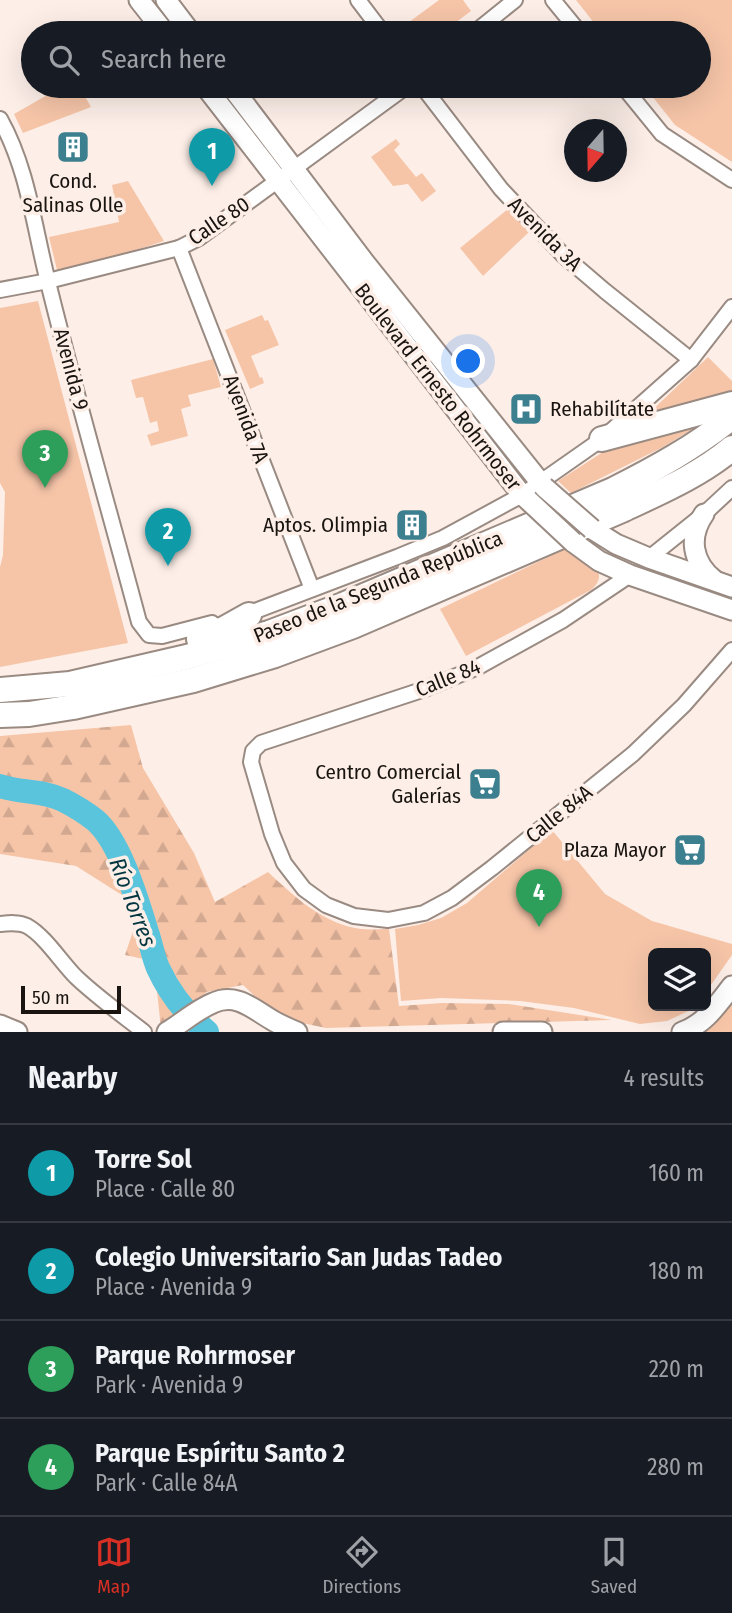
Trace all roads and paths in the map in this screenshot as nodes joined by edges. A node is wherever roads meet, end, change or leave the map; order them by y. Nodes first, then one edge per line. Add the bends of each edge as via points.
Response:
1 (139, 0) edge
2 (166, 0) edge
3 (358, 0) edge
4 (515, 0) edge
5 (553, 0) edge
6 (156, 21) edge
7 (182, 21) edge
8 (374, 21) edge
9 (489, 21) edge
10 (570, 21) edge
11 (216, 98) edge
12 (238, 98) edge
13 (390, 98) edge
14 (431, 98) edge
15 (633, 98) edge
16 (0, 119) edge
17 (285, 174) junction
18 (732, 180) edge
19 (179, 248) junction
20 (48, 281) junction
21 (0, 290) edge
22 (732, 307) edge
23 (691, 359) junction
24 (732, 404) edge
25 (732, 417) edge
26 (601, 439) junction
27 (732, 448) edge
28 (542, 485) junction
29 (732, 488) edge
30 (525, 498) junction
31 (704, 514) junction
32 (574, 543) junction
33 (649, 558) junction
34 (630, 575) junction
35 (723, 584) edge
36 (312, 589) junction
37 (732, 610) edge
38 (249, 615) junction
39 (732, 650) edge
40 (117, 673) junction
41 (0, 690) edge
42 (0, 715) edge
43 (253, 751) joint
44 (0, 923) edge
45 (732, 986) edge
46 (0, 1026) edge
47 (172, 1029) edge
48 (18, 1032) edge
49 (144, 1032) edge
50 (297, 1032) edge
51 (503, 1032) edge
52 (542, 1032) edge
53 (682, 1032) edge

1 - 6 main road
2 - 7 main road
3 - 8 street
4 - 9 street
5 - 10 street
11 - 17 main road, Boulevard Ernesto Rohrmoser
12 - 17 main road, Boulevard Ernesto Rohrmoser
13 - 17 street, Calle 80
14 - 23 street, Avenida 3A via 501,189 564,256
15 - 18 street via 663,134
16 - 20 street, Avenida 9 via 23,170
17 - 19 street, Calle 80
17 - 28 main road, Boulevard Ernesto Rohrmoser via 365,263
17 - 30 main road, Boulevard Ernesto Rohrmoser
19 - 20 street, Calle 80
19 - 36 street, Avenida 7A
20 - 21 street, Calle 80
20 - 38 street, Avenida 9 via 139,622 149,635 162,636
22 - 23 street
23 - 26 street
24 - 26 highway
25 - 40 highway, Paseo de la Segunda República via 652,471 343,605 269,633
26 - 28 street
27 - 42 highway, Paseo de la Segunda República via 622,510 301,645 193,680 73,707
28 - 30 street
28 - 33 main road, Boulevard Ernesto Rohrmoser, bridge via 592,529
29 - 31 street
30 - 32 main road, Boulevard Ernesto Rohrmoser, bridge
30 - 36 street via 397,557
31 - 33 street
31 - 35 main road via 695,533 695,555 706,574
32 - 33 main road via 636,564
32 - 34 main road, Boulevard Ernesto Rohrmoser
33 - 35 main road, Boulevard Ernesto Rohrmoser
34 - 37 main road, Boulevard Ernesto Rohrmoser
34 - 43 street, Calle 84 via 564,620 478,667 261,743
36 - 38 street
38 - 40 highway
39 - 43 street, Calle 84A via 643,745 492,868 424,913 388,920 354,916 326,905 304,888 284,863 272,834 251,762
40 - 41 highway, Paseo de la Segunda República via 70,684
44 - 49 street via 28,927 75,976
45 - 53 main road via 708,1016
46 - 48 main road
47 - 50 main road via 211,1003 236,999
51 - 52 main road

